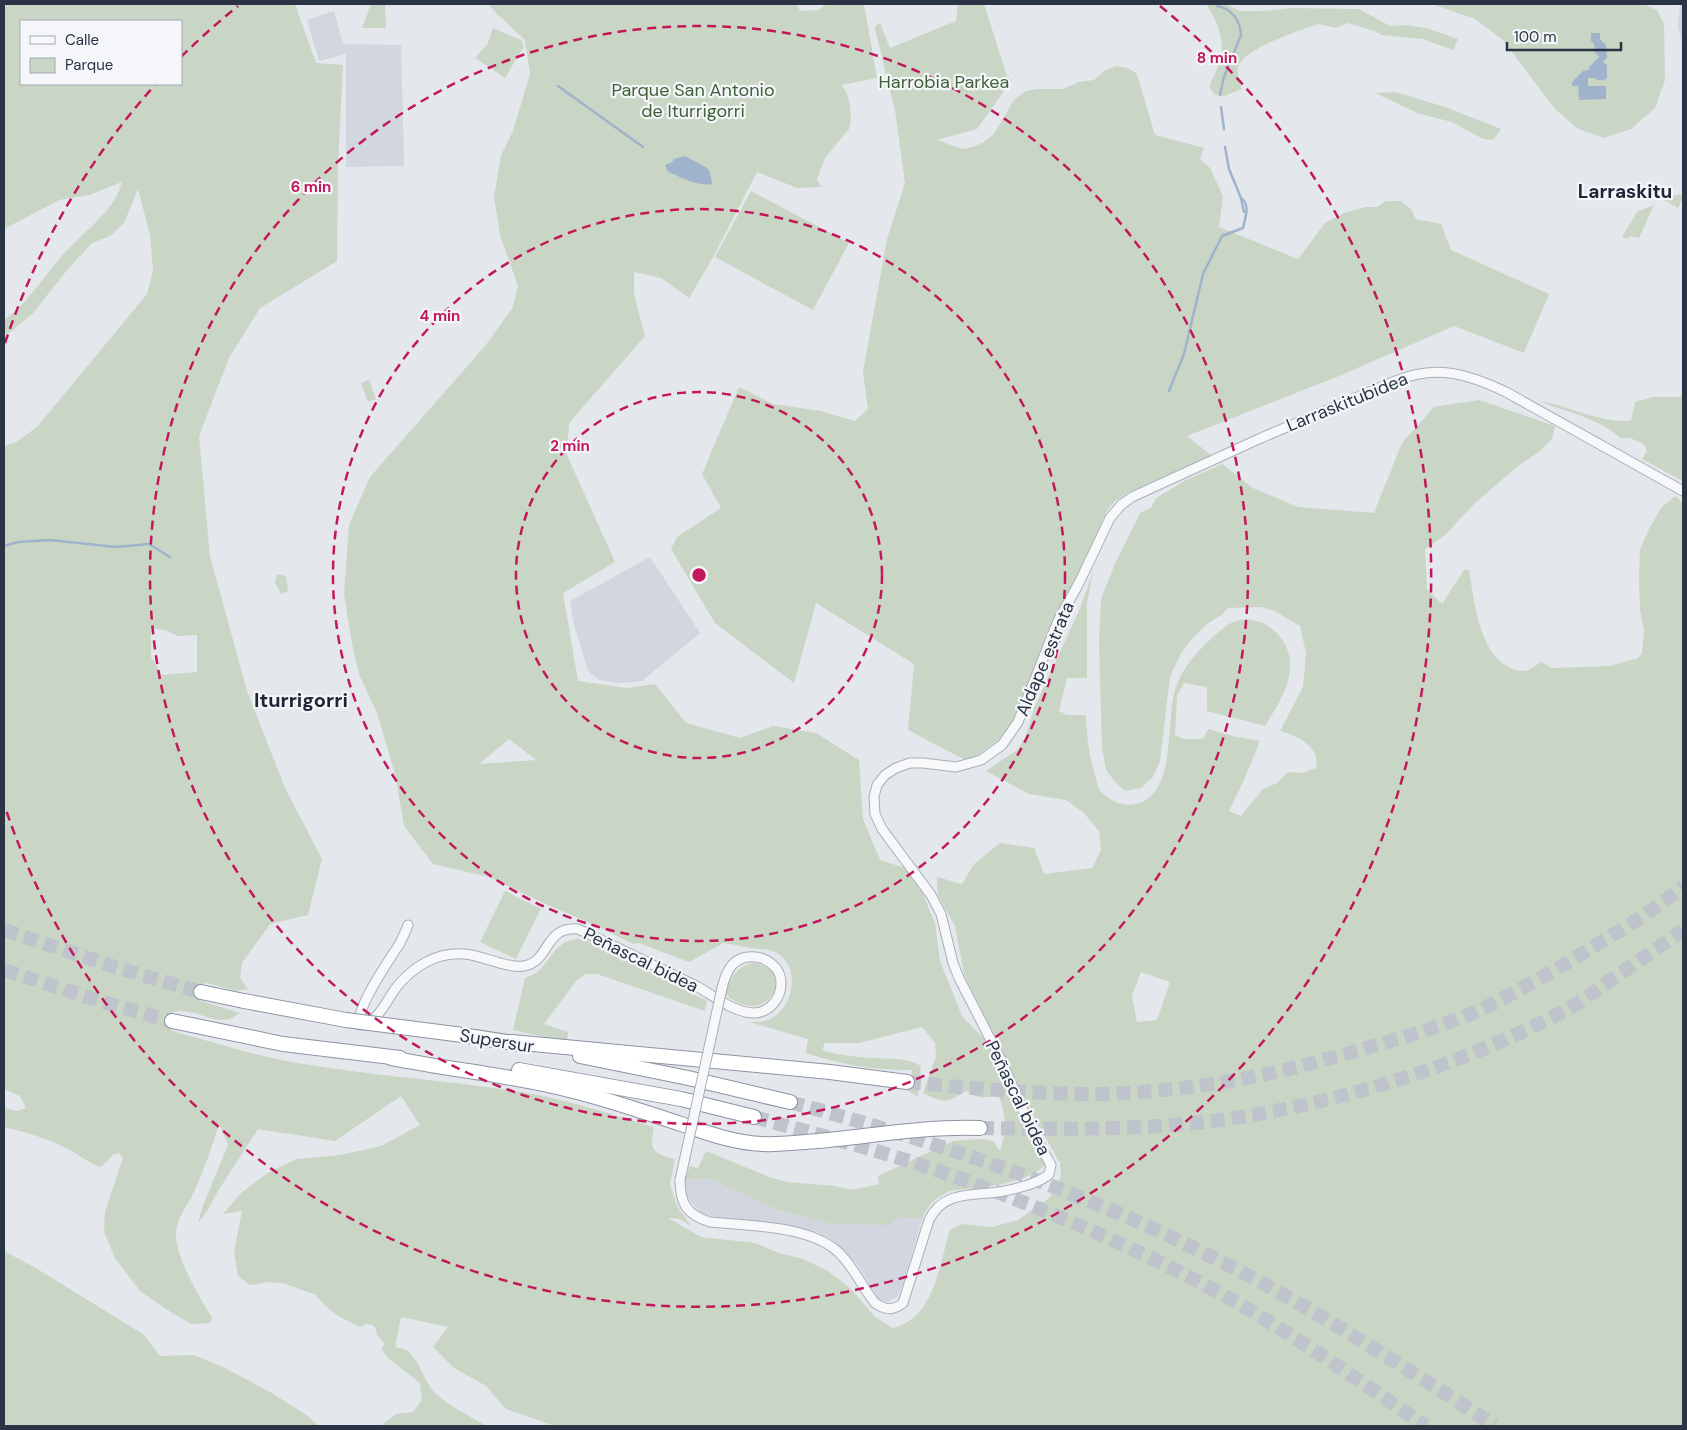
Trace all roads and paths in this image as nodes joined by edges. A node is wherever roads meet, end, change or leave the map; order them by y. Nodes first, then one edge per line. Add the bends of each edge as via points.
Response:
1 (1683, 490) edge
2 (1144, 491) joint
3 (935, 764) joint
4 (408, 925) dead end
5 (201, 992) tunnel mouth
6 (172, 1021) tunnel mouth
7 (512, 1042) junction
8 (437, 1064) junction
9 (907, 1082) tunnel mouth
10 (790, 1102) tunnel mouth
11 (754, 1117) tunnel mouth
12 (980, 1128) tunnel mouth

1 - 2 street, Larraskitubidea via 1486,382 1463,374 1436,372 1407,376
2 - 3 street, Aldape estrata via 1121,505 1110,518 1058,621 1018,722 1002,745 981,760 969,764 956,767
3 - 4 street, Peñascal bidea, bridge via 910,763 884,775 874,797 875,814 941,914 959,978 1051,1169 1038,1182 958,1196 942,1203 929,1220 903,1302 894,1309 875,1304 841,1254 822,1241 797,1233 710,1222 686,1209 680,1180 722,988 726,974 732,965 748,957 768,960 779,974 779,995 770,1007 754,1013 736,1008 659,968 578,929 566,929 556,934 535,962 524,966 473,954 450,953 433,958 396,989 376,1018 367,1025 360,1025 361,1010
5 - 7 highway, Supersur, bridge via 346,1020
6 - 8 highway via 283,1044
7 - 9 highway
7 - 10 highway, Supersur
8 - 11 highway, Supersur via 506,1068 603,1084
8 - 12 highway via 570,1090 714,1135 753,1143 806,1142 944,1127

